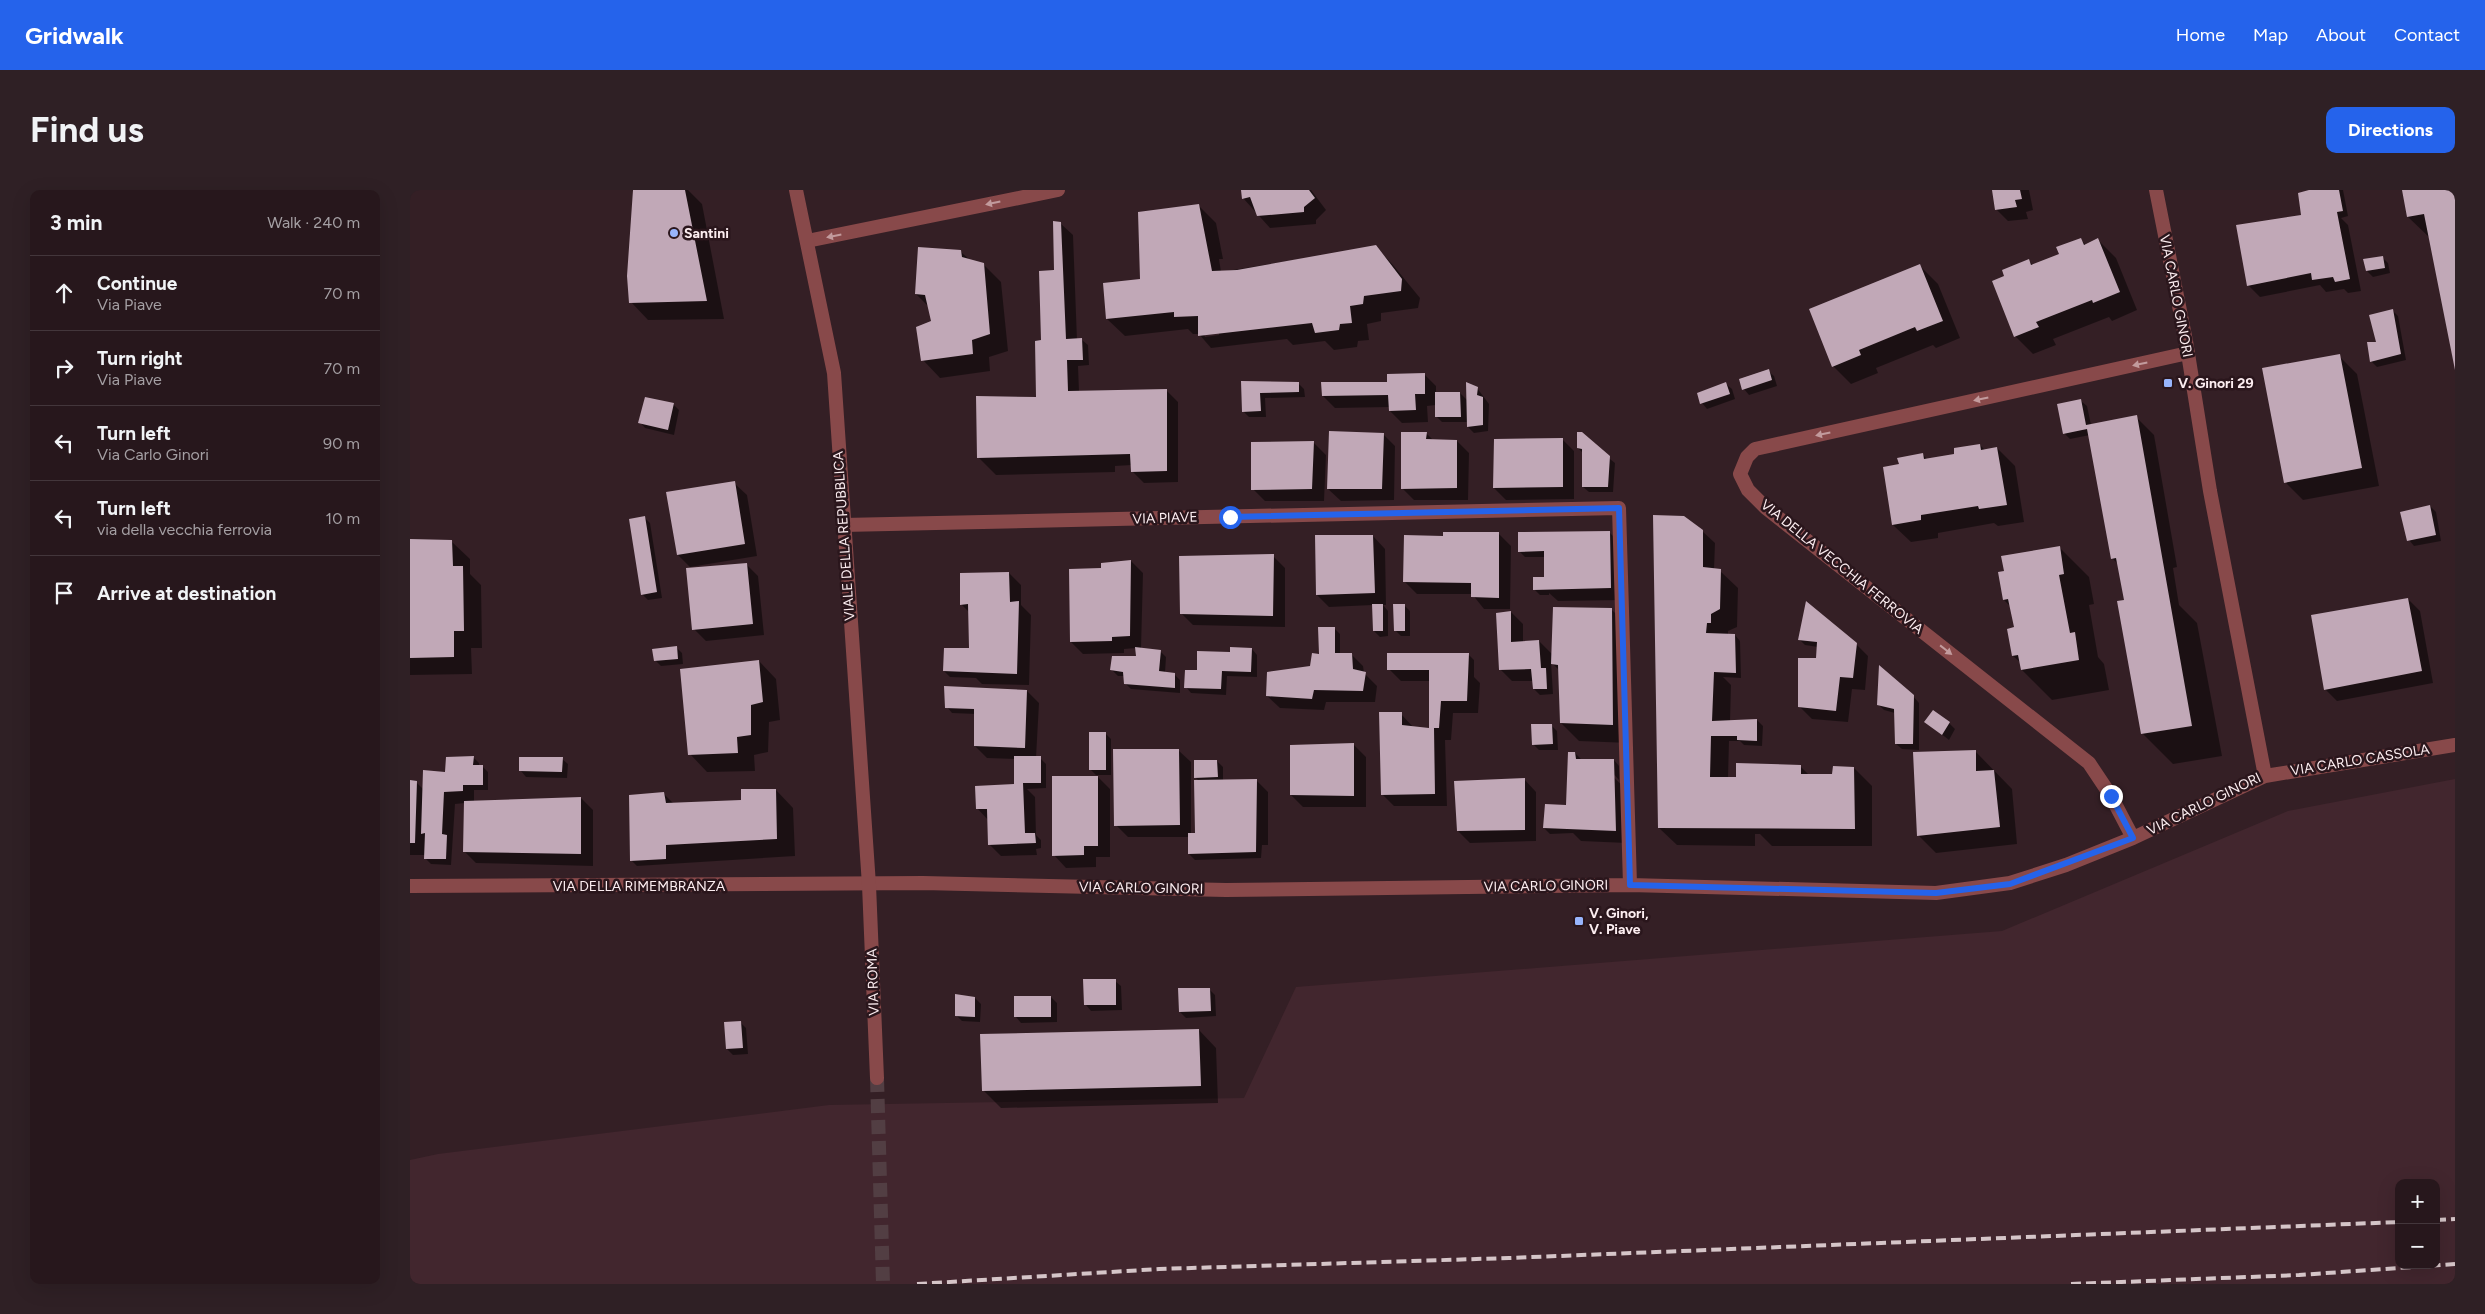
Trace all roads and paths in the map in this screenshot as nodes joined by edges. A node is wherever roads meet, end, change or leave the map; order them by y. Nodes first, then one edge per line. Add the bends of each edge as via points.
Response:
1 (796, 190) edge
2 (1058, 190) edge
3 (2156, 190) edge
4 (807, 241) junction
5 (2188, 353) junction
6 (843, 526) junction
7 (2455, 745) edge
8 (2265, 776) junction
9 (2133, 838) junction
10 (868, 885) junction
11 (1630, 885) junction
12 (410, 886) edge
13 (876, 1078) tunnel mouth

1 - 4 street, VIALE DELLA REPUBBLICA
2 -> 4 street
3 - 5 street, VIA CARLO GINORI
4 - 6 street, VIALE DELLA REPUBBLICA via 834,373
5 - 8 street, VIA CARLO GINORI via 2210,491
5 -> 9 street, VIA DELLA VECCHIA FERROVIA via 1755,449 1747,457 1740,474 1748,490 1766,508 2089,762
6 - 10 street, VIALE DELLA REPUBBLICA
6 - 11 street, VIA PIAVE via 1619,508
7 - 8 street, VIA CARLO CASSOLA
8 - 9 street, VIA CARLO GINORI
9 - 11 street, VIA CARLO GINORI via 2010,884 1936,893
10 - 11 street, VIA CARLO GINORI via 1226,890
10 - 12 street, VIA DELLA RIMEMBRANZA
10 - 13 street, VIA ROMA

